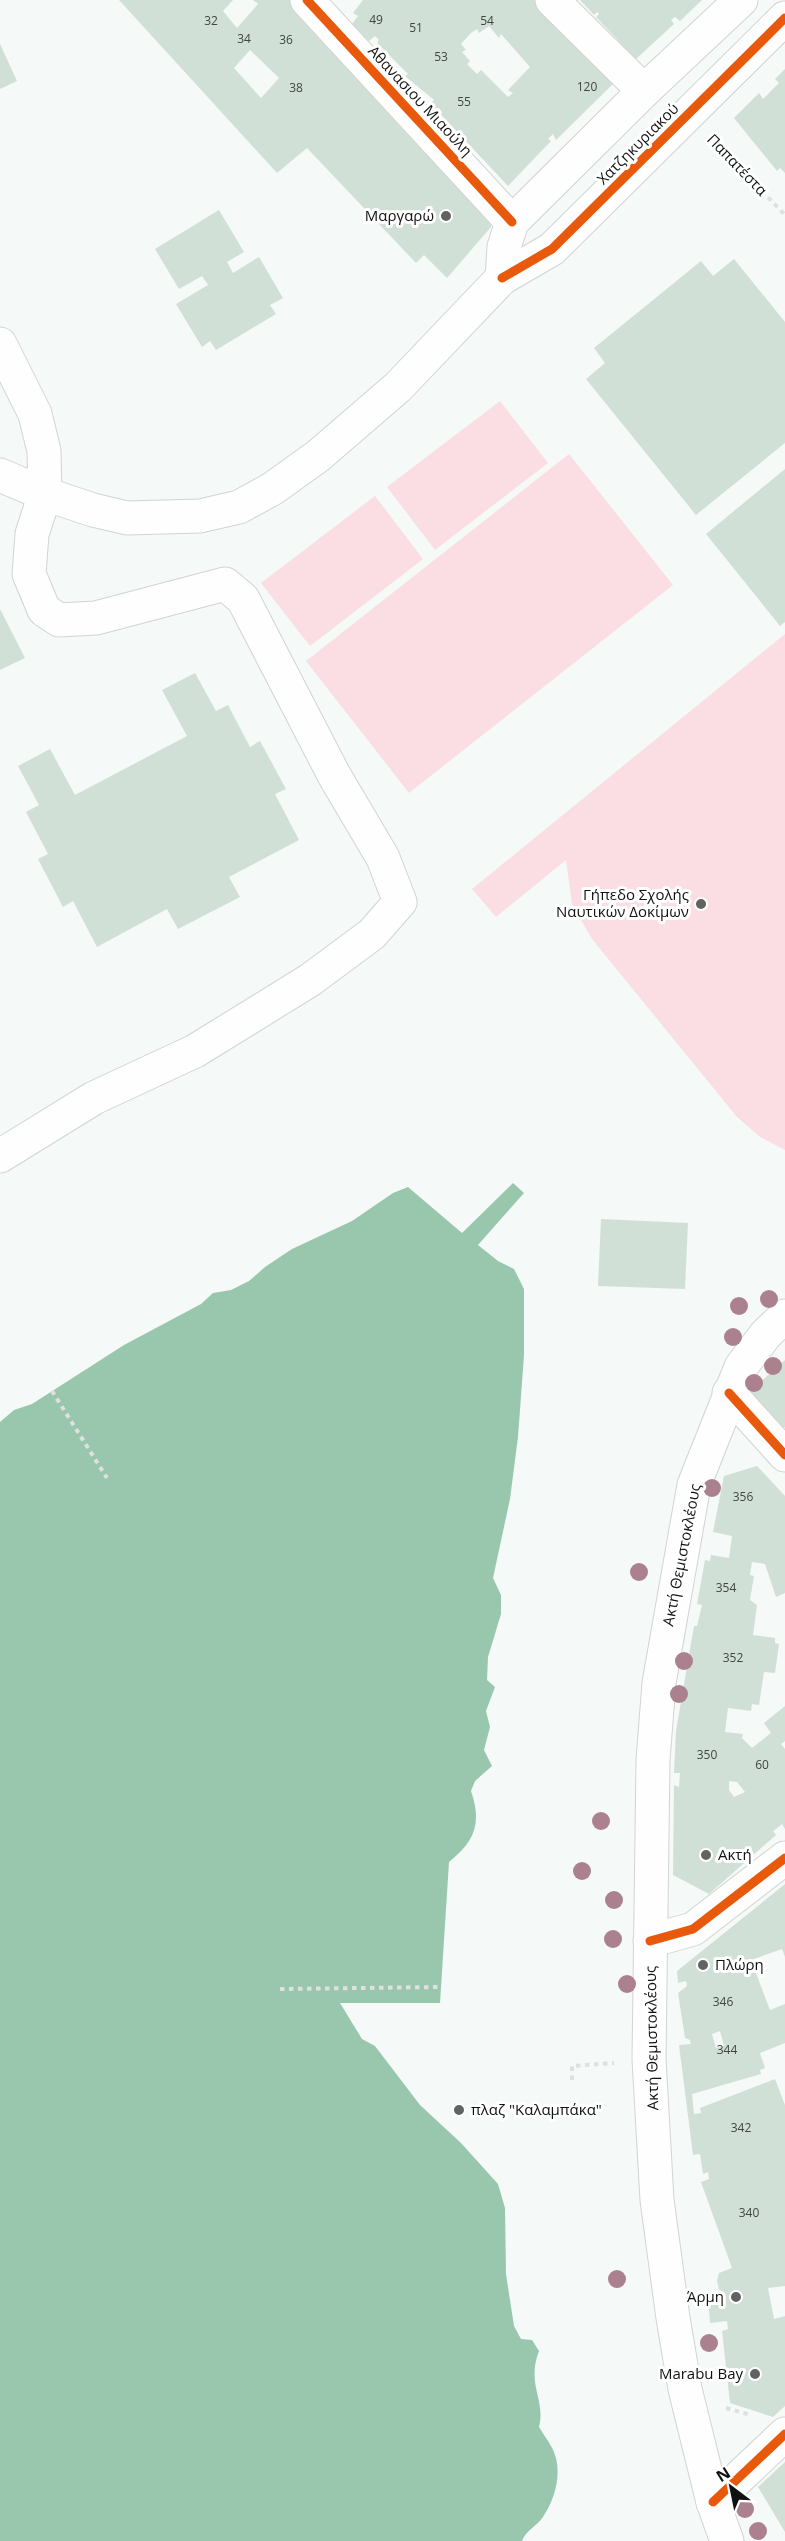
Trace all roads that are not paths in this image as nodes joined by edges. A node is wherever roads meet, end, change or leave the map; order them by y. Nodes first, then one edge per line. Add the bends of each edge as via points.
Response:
1 (307, 0) edge
2 (552, 0) edge
3 (741, 0) edge
4 (785, 18) edge
5 (644, 91) junction
6 (512, 222) junction
7 (502, 278) junction
8 (0, 344) edge
9 (0, 475) edge
10 (45, 494) junction
11 (0, 1156) edge
12 (785, 1316) edge
13 (729, 1393) junction
14 (785, 1455) edge
15 (785, 1858) edge
16 (650, 1941) junction
17 (785, 2434) edge
18 (713, 2502) junction
19 (727, 2541) edge

1 - 6 street, Αθανασιου Μιαούλη
2 - 5 street
3 - 5 street
4 - 7 street, Χατζηκυριακού via 552,249
5 - 6 street
6 - 7 street via 504,247
7 - 10 street, Χατζηκυριακού via 389,395 318,456 239,507 200,516 127,518
8 - 10 street via 35,414 44,451
9 - 10 street, Χατζηκυριακού
10 - 11 street via 32,534 28,574 44,610 59,620 96,618 225,584 243,599 334,775 383,858 400,902 372,934 310,980 195,1051 94,1098
12 - 13 street, Ακτή Θεμιστοκλέους via 741,1367
13 - 14 street
13 - 16 street, Ακτή Θεμιστοκλέους via 694,1485 659,1683 651,1813
15 - 16 street via 693,1929
16 - 18 street, Ακτή Θεμιστοκλέους via 649,2059 657,2200 683,2377
17 - 18 street
18 - 19 street, Ακτή Θεμιστοκλέους

